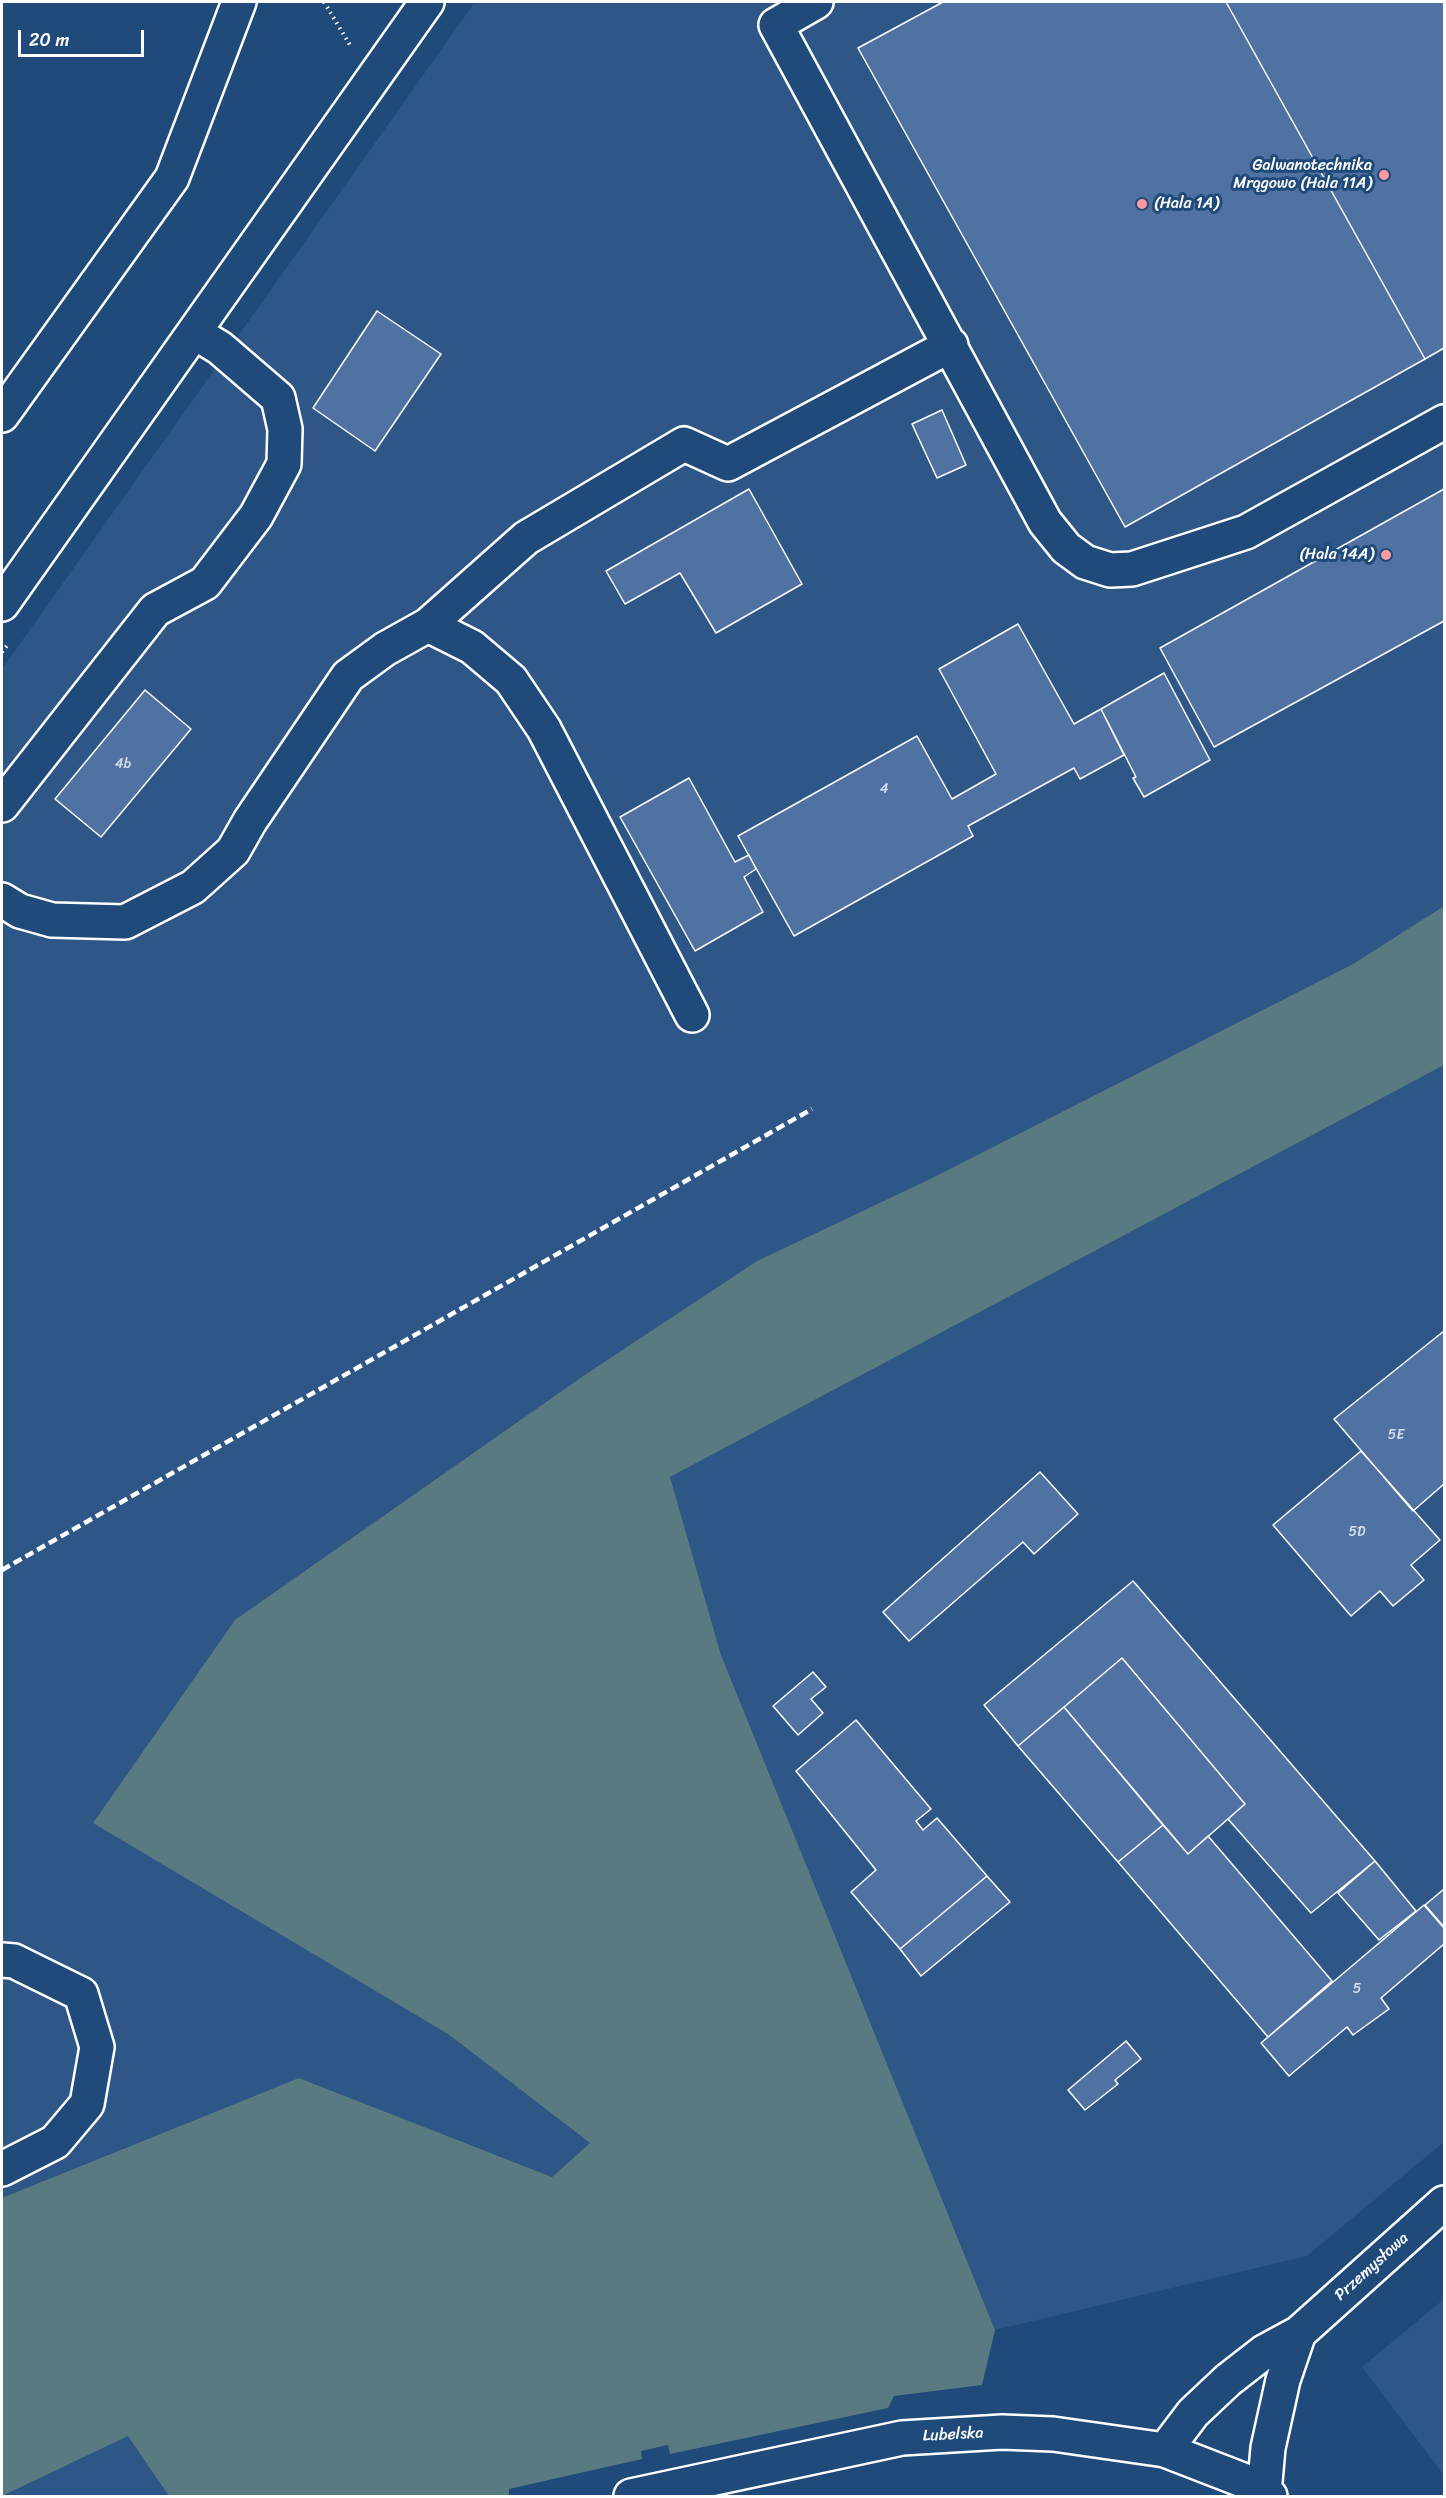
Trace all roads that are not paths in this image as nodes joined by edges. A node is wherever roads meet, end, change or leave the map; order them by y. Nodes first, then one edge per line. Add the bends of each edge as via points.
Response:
1 (239, 2) edge
2 (427, 2) edge
3 (816, 2) edge
4 (194, 332) junction
5 (951, 345) junction
6 (2, 415) edge
7 (1444, 422) edge
8 (2, 604) edge
9 (428, 625) junction
10 (2, 805) edge
11 (2, 900) edge
12 (692, 1015) dead end
13 (2, 1960) edge
14 (2, 2169) edge
15 (1444, 2203) edge
16 (1299, 2332) junction
17 (1165, 2450) junction
18 (1267, 2495) edge
19 (631, 2496) edge

1 - 6 street via 172,178
2 - 4 street
3 - 5 street via 776,25
4 - 8 street
4 - 10 street via 220,348 278,398 285,429 284,464 256,516 205,583 155,610
5 - 7 street via 1045,522 1066,548 1085,562 1110,570 1132,569 1246,532
5 - 9 street via 728,464 684,444 526,538
9 - 11 street via 386,648 348,676 233,851 193,887 125,922 52,921 20,911
9 - 12 street via 472,647 511,680 544,729
13 - 14 street via 14,1961 81,1994 97,2047 87,2104 55,2142
15 - 16 street, Przemysłowa
16 - 17 street, Przemysłowa via 1264,2352 1228,2380 1193,2413
16 - 18 street, Przemysłowa via 1283,2380 1268,2448
17 - 18 street, Lubelska via 1245,2481
17 - 19 street, Lubelska via 1053,2434 902,2438

